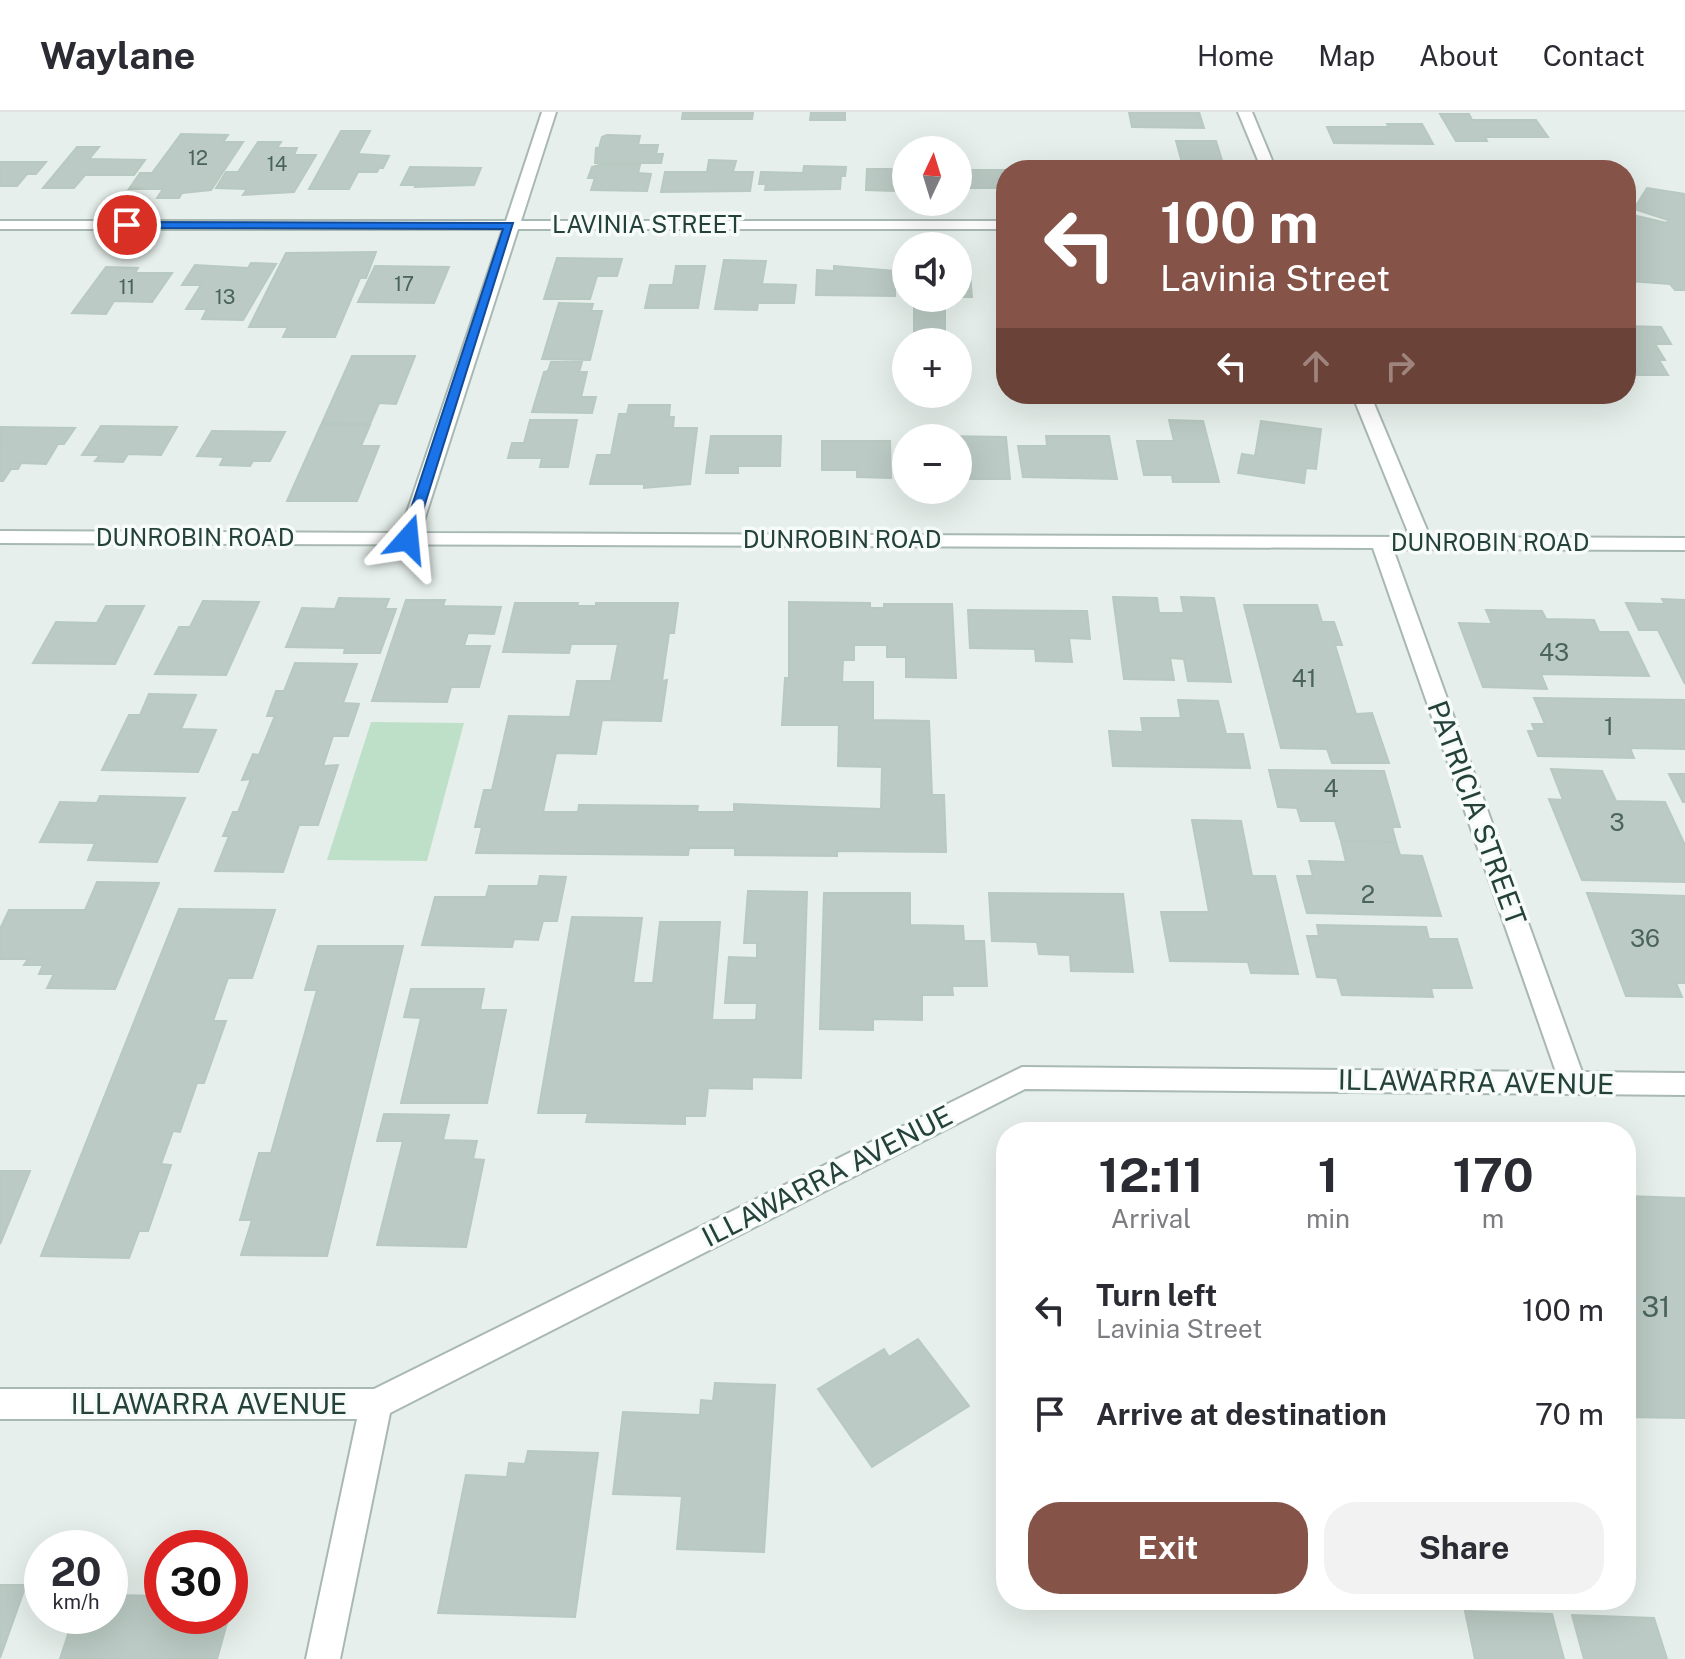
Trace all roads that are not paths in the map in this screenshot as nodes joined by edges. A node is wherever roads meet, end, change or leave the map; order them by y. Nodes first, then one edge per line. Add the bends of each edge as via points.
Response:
1 (549, 112) edge
2 (1245, 112) edge
3 (1265, 160) edge
4 (0, 225) edge
5 (509, 225) junction
6 (996, 225) edge
7 (1365, 404) edge
8 (0, 537) edge
9 (408, 539) junction
10 (1422, 542) junction
11 (1381, 543) junction
12 (1685, 544) edge
13 (1573, 1083) junction
14 (1685, 1084) edge
15 (0, 1404) edge
16 (376, 1404) junction
17 (323, 1659) edge

1 - 5 street
2 - 3 street
4 - 5 street, LAVINIA STREET
5 - 6 street, LAVINIA STREET
5 - 9 street
7 - 10 street
8 - 9 street, DUNROBIN ROAD
9 - 11 street, DUNROBIN ROAD
10 - 11 street, DUNROBIN ROAD
10 - 12 street, DUNROBIN ROAD
11 - 13 street, PATRICIA STREET
13 - 14 street, ILLAWARRA AVENUE
13 - 16 street, ILLAWARRA AVENUE via 1022,1078
15 - 16 street, ILLAWARRA AVENUE
16 - 17 street

